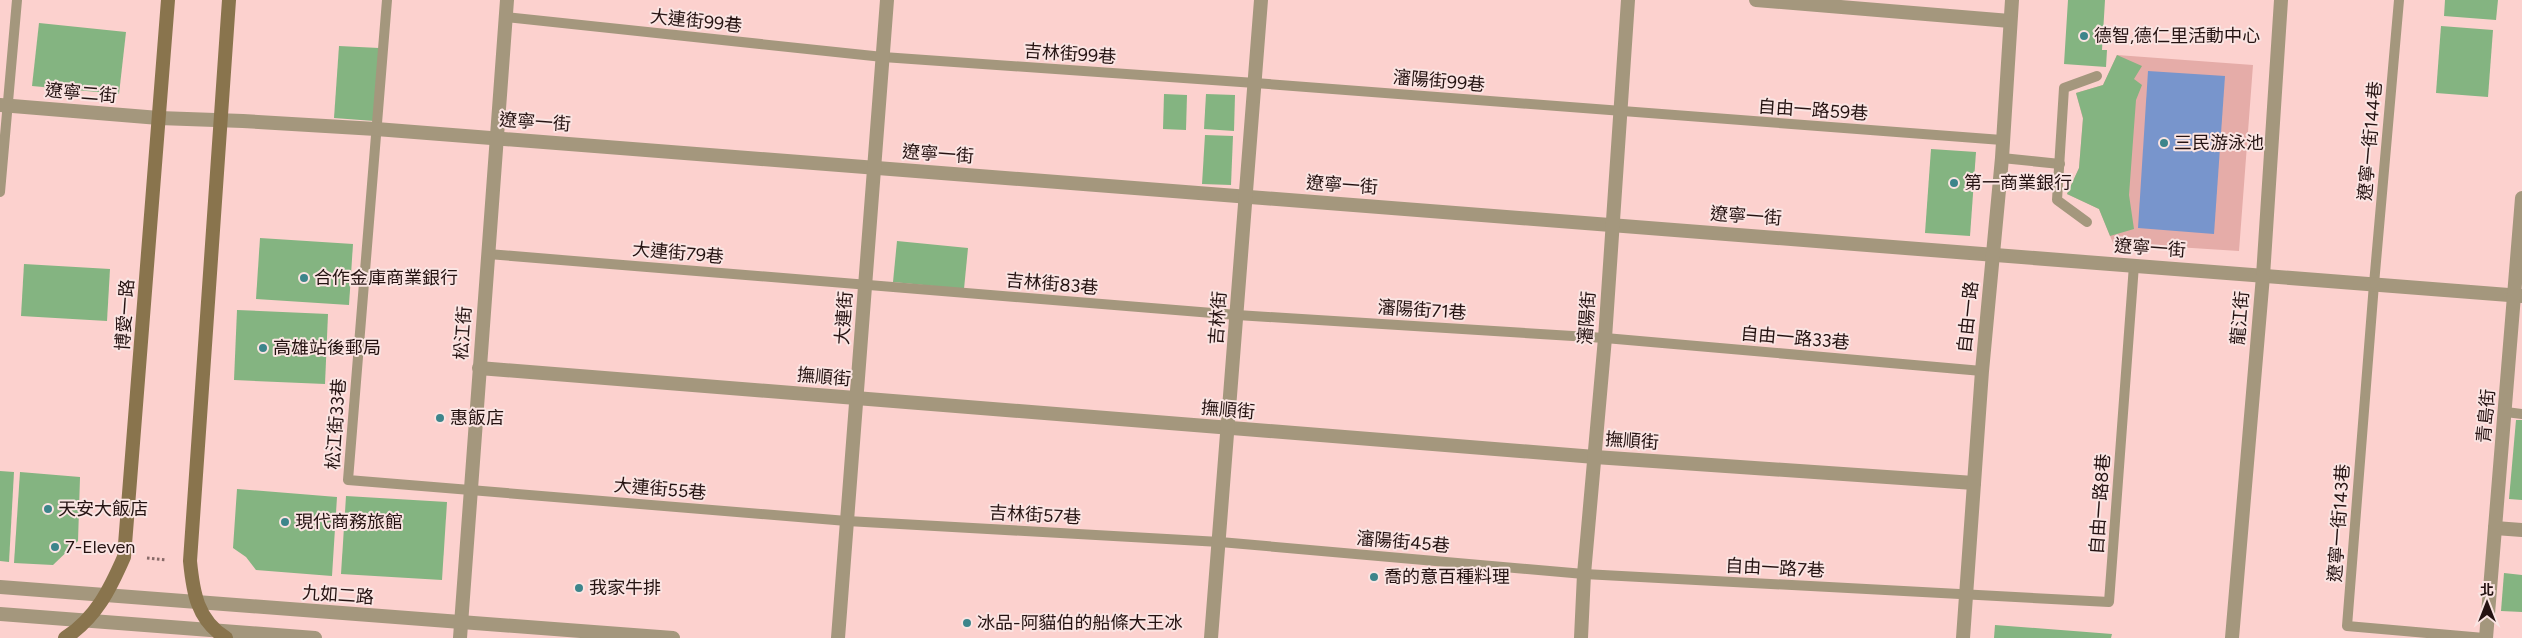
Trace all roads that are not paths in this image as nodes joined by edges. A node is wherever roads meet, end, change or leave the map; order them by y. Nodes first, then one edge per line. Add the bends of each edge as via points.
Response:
1 (17, 0) edge
2 (168, 0) edge
3 (229, 0) edge
4 (387, 0) edge
5 (507, 0) edge
6 (887, 0) edge
7 (1261, 0) edge
8 (1628, 0) edge
9 (1756, 0) edge
10 (2012, 0) edge
11 (2281, 0) edge
12 (2399, 0) edge
13 (506, 17) junction
14 (2010, 21) junction
15 (883, 57) junction
16 (2097, 76) dead end
17 (1255, 83) junction
18 (4, 105) edge
19 (1620, 112) junction
20 (159, 118) junction
21 (221, 120) junction
22 (376, 129) junction
23 (497, 138) junction
24 (2002, 140) junction
25 (2002, 158) junction
26 (2060, 164) junction
27 (874, 168) junction
28 (0, 192) edge
29 (1246, 196) junction
30 (2522, 198) edge
31 (2087, 222) dead end
32 (1613, 225) junction
33 (1994, 253) junction
34 (488, 254) junction
35 (2134, 265) junction
36 (2263, 276) junction
37 (2374, 284) junction
38 (865, 286) junction
39 (2518, 295) edge
40 (1237, 315) junction
41 (1605, 338) junction
42 (479, 368) junction
43 (1982, 372) junction
44 (857, 399) junction
45 (2506, 412) junction
46 (2522, 414) edge
47 (1228, 429) junction
48 (1596, 457) junction
49 (1974, 483) junction
50 (470, 489) junction
51 (848, 521) junction
52 (2495, 528) junction
53 (2522, 530) edge
54 (1220, 542) junction
55 (1584, 574) junction
56 (0, 587) edge
57 (1965, 594) junction
58 (106, 595) junction
59 (197, 602) junction
60 (0, 614) edge
61 (86, 621) junction
62 (461, 622) junction
63 (212, 629) junction
64 (65, 638) edge
65 (226, 638) edge
66 (316, 638) edge
67 (460, 638) edge
68 (673, 638) edge
69 (838, 638) edge
70 (1211, 638) edge
71 (1581, 638) edge
72 (1963, 638) edge
73 (2232, 638) edge
74 (2485, 638) edge

1 - 18 lane
2 - 20 main road, 博愛一路
3 - 21 main road
4 - 22 lane
5 - 13 street, 松江街
6 - 15 street, 大連街
7 - 17 street, 吉林街
8 - 19 street, 瀋陽街
9 - 14 street
10 - 14 street, 自由一路
11 - 36 street, 龍江街
12 - 37 lane, 遼寧一街144巷
13 - 15 lane, 大連街99巷
13 - 23 street, 松江街
14 - 24 street, 自由一路
15 - 17 lane, 吉林街99巷
15 - 27 street, 大連街
16 - 26 lane via 2064,88
17 - 19 lane, 瀋陽街99巷
17 - 29 street, 吉林街
18 - 20 street, 遼寧二街
18 - 28 lane
19 - 24 lane, 自由一路59巷
19 - 32 street, 瀋陽街
20 - 21 street, 遼寧一街
20 - 58 main road, 博愛一路 via 126,544 124,556
21 - 22 street, 遼寧一街
21 - 59 main road via 190,547 191,580
22 - 23 street, 遼寧一街
22 - 50 lane, 松江街33巷 via 348,480
23 - 27 street, 遼寧一街
23 - 34 street, 松江街
24 - 25 street, 自由一路
25 - 26 lane
25 - 33 street, 自由一路
26 - 31 lane via 2057,200
27 - 29 street, 遼寧一街
27 - 38 street, 大連街
29 - 32 street, 遼寧一街
29 - 40 street, 吉林街
30 - 39 street, 青島街
32 - 33 street, 遼寧一街
32 - 41 street, 瀋陽街
33 - 35 street, 遼寧一街
33 - 43 street, 自由一路
34 - 38 lane, 大連街79巷
34 - 42 street, 松江街
35 - 36 street, 遼寧一街
35 - 57 lane, 自由一路8巷 via 2109,602
36 - 37 street, 遼寧一街
36 - 73 street, 龍江街
37 - 39 street, 遼寧一街
37 - 74 lane, 遼寧一街143巷 via 2347,626
38 - 40 lane, 吉林街83巷
38 - 44 street, 大連街
39 - 45 street, 青島街
40 - 41 lane, 瀋陽街71巷
40 - 47 street, 吉林街
41 - 43 lane, 自由一路33巷
41 - 48 street, 瀋陽街
42 - 44 street, 撫順街
42 - 50 street, 松江街
43 - 49 street, 自由一路
44 - 47 street, 撫順街
44 - 51 street, 大連街
45 - 46 lane
45 - 52 street, 青島街
47 - 48 street, 撫順街
47 - 54 street, 吉林街
48 - 49 street, 撫順街
48 - 55 street, 瀋陽街
49 - 57 street, 自由一路
50 - 51 lane, 大連街55巷
50 - 62 street, 松江街
51 - 54 lane, 吉林街57巷
51 - 69 street, 大連街
52 - 53 street
52 - 74 street, 青島街
54 - 55 lane, 瀋陽街45巷
54 - 70 street, 吉林街
55 - 57 lane, 自由一路7巷
55 - 71 street, 瀋陽街
56 - 58 street, 九如二路
57 - 72 street, 自由一路
58 - 59 street, 九如二路
58 - 61 main road, 博愛一路
59 - 62 street, 九如二路
59 - 63 main road
60 - 61 street
61 - 63 street
61 - 64 main road, 博愛一路
62 - 67 street, 松江街
62 - 68 street, 九如二路
63 - 65 main road
63 - 66 street

